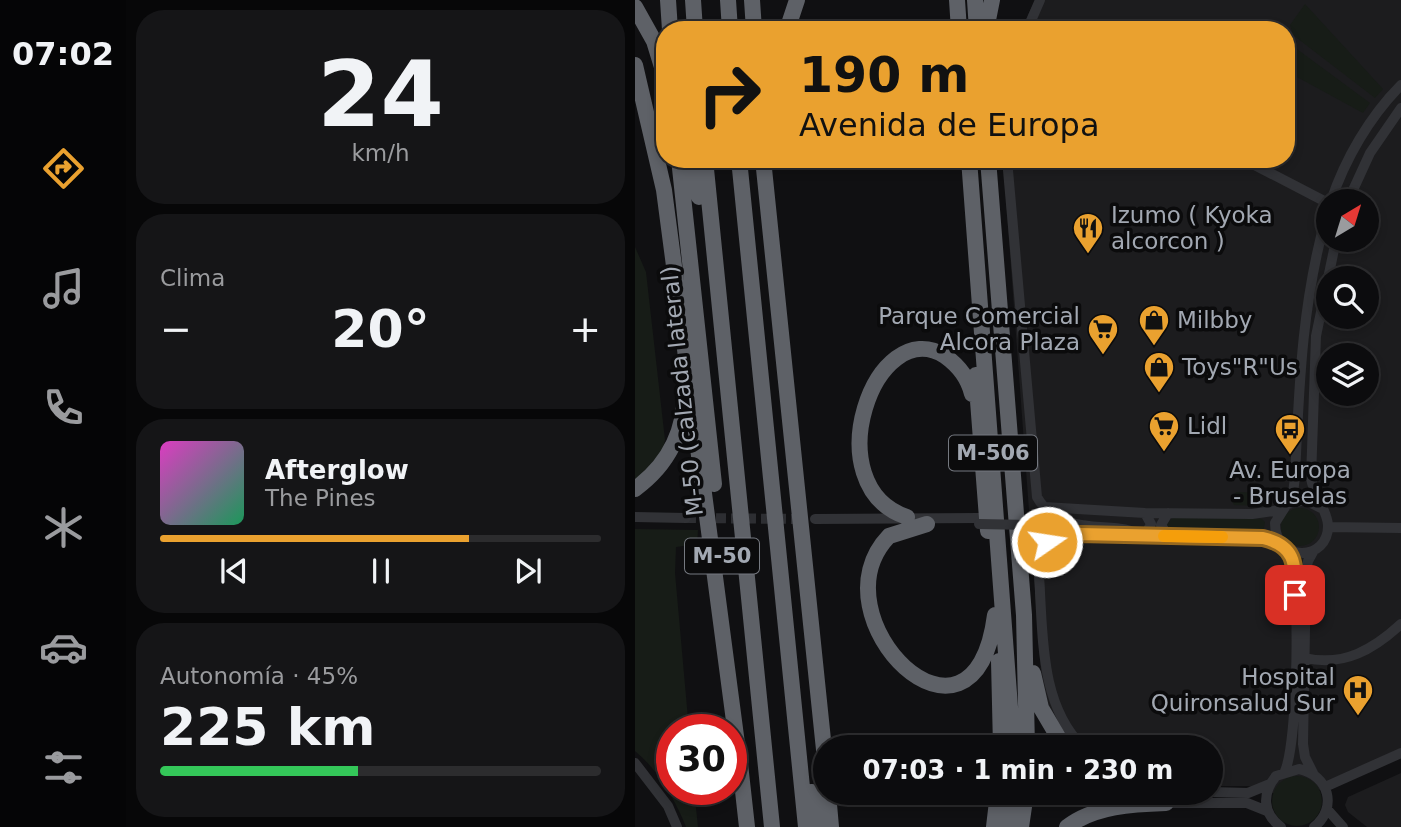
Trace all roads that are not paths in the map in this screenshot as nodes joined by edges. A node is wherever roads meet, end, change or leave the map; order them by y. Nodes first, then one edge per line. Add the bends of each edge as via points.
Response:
1 (668, 0) edge
2 (693, 0) edge
3 (728, 0) edge
4 (752, 0) edge
5 (797, 0) edge
6 (957, 0) edge
7 (975, 0) edge
8 (992, 0) edge
9 (1040, 0) edge
10 (635, 7) edge
11 (670, 21) edge
12 (694, 21) edge
13 (729, 21) edge
14 (753, 21) edge
15 (790, 21) edge
16 (958, 21) edge
17 (976, 21) edge
18 (988, 21) edge
19 (1031, 21) edge
20 (656, 48) edge
21 (635, 65) edge
22 (1401, 85) edge
23 (1401, 108) edge
24 (656, 152) edge
25 (659, 168) edge
26 (680, 168) edge
27 (693, 168) edge
28 (706, 168) edge
29 (740, 168) edge
30 (764, 168) edge
31 (774, 168) edge
32 (968, 168) edge
33 (969, 168) edge
34 (990, 168) edge
35 (1008, 168) edge
36 (1261, 168) edge
37 (1335, 189) edge
38 (1354, 189) edge
39 (664, 190) junction
40 (1316, 196) edge
41 (1316, 252) edge
42 (1334, 252) edge
43 (718, 295) junction
44 (786, 381) junction
45 (979, 418) junction
46 (635, 489) edge
47 (1044, 507) junction
48 (1283, 507) junction
49 (1321, 508) junction
50 (1123, 512) junction
51 (1145, 513) junction
52 (1168, 513) junction
53 (635, 517) edge
54 (907, 517) junction
55 (686, 518) tunnel mouth
56 (815, 519) tunnel mouth
57 (880, 519) junction
58 (1060, 519) junction
59 (979, 521) junction
60 (1038, 522) junction
61 (927, 524) junction
62 (1328, 527) junction
63 (1401, 528) edge
64 (1079, 534) junction
65 (1168, 536) junction
66 (1141, 537) junction
67 (1284, 547) junction
68 (1315, 550) junction
69 (995, 615) junction
70 (1024, 615) junction
71 (1401, 624) edge
72 (1305, 658) junction
73 (794, 704) junction
74 (733, 714) edge
75 (736, 714) edge
76 (822, 735) edge
77 (1000, 735) edge
78 (1012, 735) edge
79 (1027, 735) edge
80 (1057, 735) edge
81 (1074, 735) edge
82 (1401, 753) edge
83 (635, 764) edge
84 (1285, 771) junction
85 (1313, 773) junction
86 (1270, 784) junction
87 (1325, 787) junction
88 (1223, 792) edge
89 (1223, 803) edge
90 (745, 805) edge
91 (829, 805) edge
92 (997, 805) edge
93 (1010, 805) edge
94 (1024, 805) edge
95 (1132, 805) edge
96 (1327, 810) junction
97 (1267, 811) junction
98 (678, 827) edge
99 (747, 827) edge
100 (772, 827) edge
101 (806, 827) edge
102 (818, 827) edge
103 (831, 827) edge
104 (994, 827) edge
105 (1007, 827) edge
106 (1021, 827) edge
107 (1067, 827) edge
108 (1281, 827) edge
109 (1313, 827) edge
110 (1343, 827) edge

1 - 11 highway
2 - 12 highway
3 - 13 highway
4 - 14 highway
5 - 15 highway
6 - 16 highway
7 - 17 highway
8 - 18 highway
9 - 19 street
10 - 20 highway
21 - 24 highway
22 - 37 street via 1370,123
23 - 38 street via 1370,153
25 - 39 highway
26 - 75 highway, M-50 (calzada lateral) / M-50
27 - 43 highway, M-50
28 - 43 highway, M-50
29 - 73 highway, M-50
30 - 44 highway
31 - 44 highway via 788,335
32 - 45 highway
33 - 78 highway, M-506
34 - 70 highway, M-506
35 - 47 street via 1033,474 1036,498
36 - 40 street
39 - 46 highway via 685,406 673,447 650,478
39 - 74 highway
41 - 48 street via 1300,358 1293,493
42 - 49 street via 1314,353 1311,478
43 - 100 highway, M-50
44 - 76 highway
45 - 54 highway via 969,381 940,353 907,352 891,360 878,376 861,428 864,474 871,493 884,507
45 - 69 highway
47 - 50 street
47 - 58 street
48 - 49 street via 1305,500
48 - 52 street via 1252,514
48 - 67 street via 1274,523
49 - 62 street
50 - 51 street
50 - 58 street
51 - 52 street
51 - 66 street via 1151,524
52 - 65 street via 1161,525
53 - 55 street
54 - 57 street
54 - 59 street
56 - 57 street
57 - 61 street
58 - 60 street
58 - 66 street via 1097,529 1128,529
59 - 60 street
59 - 61 street
60 - 64 street
61 - 69 highway via 889,536 872,564 869,592 875,625 888,651 907,673 928,684 951,685 967,678 983,661 992,641
62 - 63 street
62 - 68 street
64 - 66 street
64 - 81 street via 1047,542 1039,564 1043,661 1060,715
65 - 66 street
65 - 67 street via 1263,538
67 - 68 street via 1297,553
67 - 84 street via 1295,572 1292,744
68 - 72 street via 1306,573
69 - 77 highway
70 - 79 highway, M-506
70 - 80 highway via 1034,683 1041,708
71 - 72 street via 1379,644 1352,657
72 - 85 street via 1303,744
73 - 101 highway, M-50
73 - 102 highway
82 - 87 street
83 - 98 street via 668,806
84 - 85 street
84 - 86 street
85 - 87 street
86 - 88 street via 1248,793
86 - 97 street
87 - 96 street
89 - 97 street via 1247,803
90 - 99 highway, M-50 (calzada lateral) / M-50
91 - 103 highway
92 - 104 highway
93 - 105 highway
94 - 106 highway
95 - 107 highway via 1102,811
96 - 109 street
96 - 110 street
97 - 108 street

